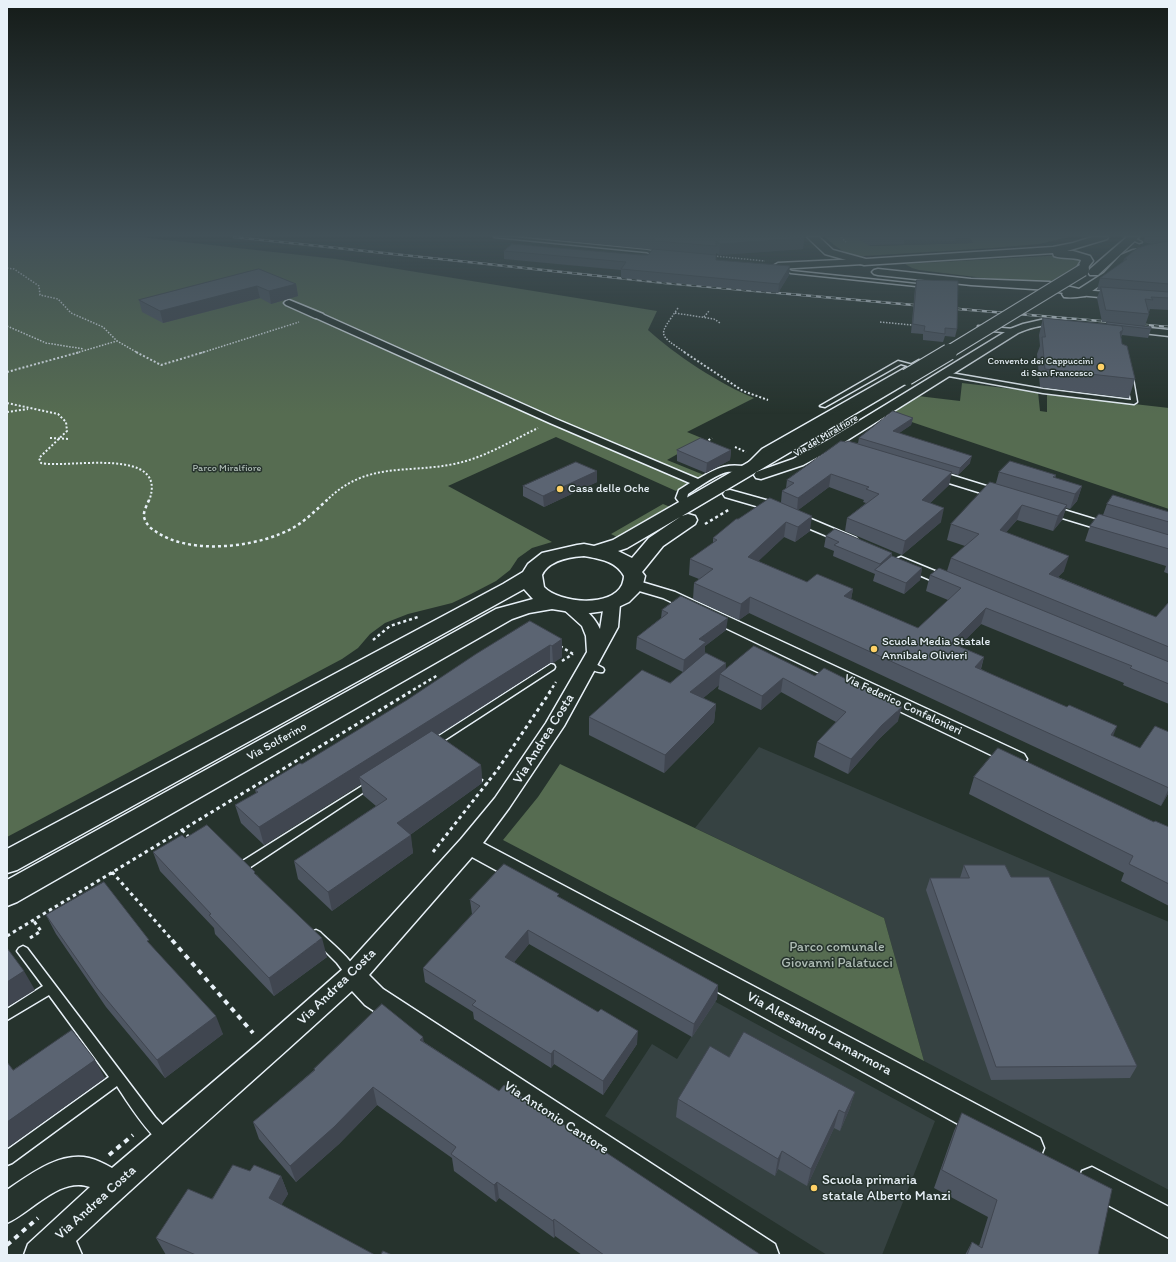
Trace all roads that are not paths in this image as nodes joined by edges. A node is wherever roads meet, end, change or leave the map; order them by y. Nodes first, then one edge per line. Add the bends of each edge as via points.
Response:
1 (1048, 296) edge
2 (1116, 296) edge
3 (1130, 297) edge
4 (290, 303) dead end
5 (319, 316) joint
6 (1075, 324) edge
7 (1122, 328) edge
8 (1014, 331) junction
9 (1169, 333) edge
10 (928, 358) junction
11 (948, 372) junction
12 (913, 375) junction
13 (1129, 376) edge
14 (838, 410) junction
15 (833, 443) junction
16 (848, 448) edge
17 (753, 466) junction
18 (917, 469) edge
19 (698, 483) junction
20 (730, 494) junction
21 (685, 498) junction
22 (1016, 499) edge
23 (1032, 504) edge
24 (1131, 534) edge
25 (863, 546) edge
26 (599, 551) junction
27 (884, 555) edge
28 (532, 575) junction
29 (634, 578) junction
30 (965, 589) edge
31 (612, 604) junction
32 (560, 605) junction
33 (590, 660) junction
34 (551, 667) dead end
35 (426, 748) edge
36 (1033, 767) edge
37 (379, 779) edge
38 (468, 845) junction
39 (7, 862) edge
40 (62, 863) junction
41 (245, 865) edge
42 (7, 894) edge
43 (7, 901) edge
44 (307, 926) edge
45 (23, 951) road end
46 (353, 975) junction
47 (51, 987) junction
48 (7, 1015) edge
49 (118, 1078) junction
50 (166, 1140) junction
51 (7, 1158) edge
52 (114, 1185) junction
53 (7, 1208) edge
54 (1169, 1223) edge
55 (54, 1250) edge
56 (764, 1255) edge

1 - 12 main road, Via del Miralfiore
2 - 3 street
4 - 5 street
5 - 19 street
6 - 8 street via 1039,323
7 - 9 street
8 - 10 street via 979,327
8 - 11 street
10 - 11 street via 946,362 950,366
10 - 12 street, Via del Miralfiore
11 - 12 street
11 - 13 lane via 1043,391 1134,402
11 - 15 street
12 - 14 street, Via del Miralfiore
12 - 14 lane via 900,362 823,406
12 - 17 main road, Via del Miralfiore
14 - 17 street, Via del Miralfiore via 766,452
15 - 16 street
15 - 17 street via 798,462
17 - 19 street, Via del Miralfiore via 723,469
17 - 20 main road, Via del Miralfiore
17 - 21 main road, Via del Miralfiore
18 - 22 street
19 - 21 street, Via del Miralfiore
20 - 25 street via 760,503
20 - 29 main road, Via del Miralfiore via 662,538 645,554
21 - 26 main road, Via del Miralfiore via 620,544
23 - 24 street
26 - 28 main road via 570,551 556,554 536,567
26 - 29 main road via 614,555 625,562
27 - 30 street
28 - 32 main road via 531,583 535,590 542,597
28 - 39 main road, Via Solferino
29 - 31 main road via 630,592
29 - 36 street, Via Federico Confalonieri
31 - 32 main road via 598,607
31 - 33 street, Via Andrea Costa via 610,627
32 - 33 street via 586,619 593,629 596,638
32 - 40 main road, Via Solferino via 525,606 504,614
33 - 38 street, Via Andrea Costa via 542,744 502,803
34 - 35 lane
37 - 41 lane
38 - 46 street, Via Andrea Costa
38 - 54 street, Via Alessandro Lamarmora
40 - 42 main road, Via Solferino
40 - 43 lane
44 - 46 lane
45 - 47 lane
46 - 50 street, Via Andrea Costa
46 - 56 street, Via Antonio Cantore via 374,997
47 - 48 lane
47 - 49 lane
49 - 50 lane
49 - 51 lane
50 - 52 street, Via Andrea Costa
52 - 53 street via 88,1172 66,1173 41,1184
52 - 55 street, Via Andrea Costa

